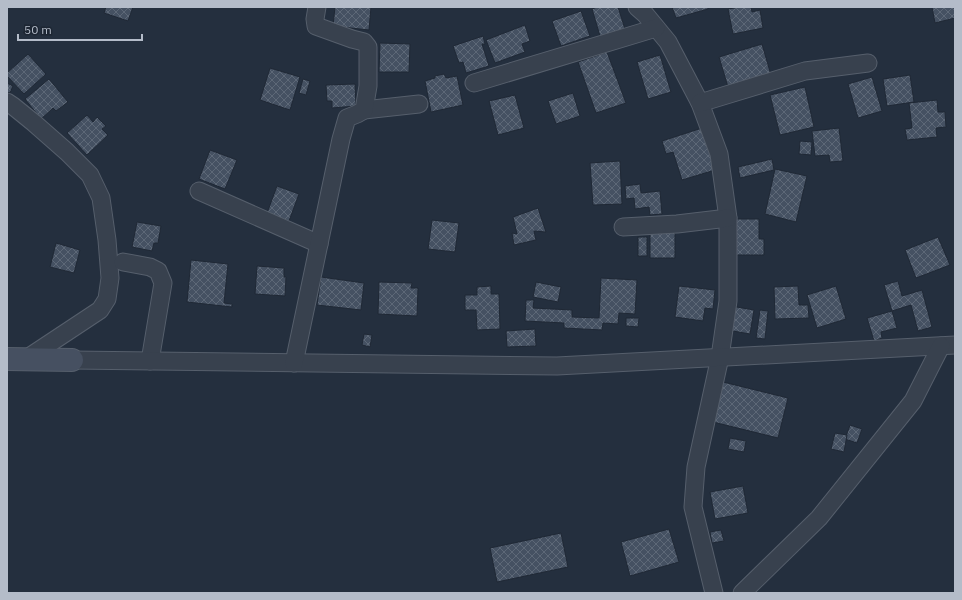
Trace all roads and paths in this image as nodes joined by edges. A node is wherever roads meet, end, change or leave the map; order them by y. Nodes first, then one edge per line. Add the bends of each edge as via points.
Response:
1 (317, 7) edge
2 (637, 7) edge
3 (656, 28) junction
4 (868, 63) dead end
5 (474, 83) dead end
6 (7, 102) edge
7 (700, 103) junction
8 (419, 104) dead end
9 (364, 110) junction
10 (198, 191) dead end
11 (728, 218) junction
12 (623, 228) dead end
13 (319, 244) junction
14 (123, 262) dead end
15 (948, 345) edge
16 (720, 357) junction
17 (16, 359) edge
18 (72, 360) joint
19 (150, 361) junction
20 (294, 363) junction
21 (714, 593) edge
22 (742, 593) edge

1 - 9 street via 316,26 364,42 368,47 368,86
2 - 3 street
3 - 5 street
3 - 7 street via 668,42
4 - 7 street via 805,71
6 - 17 street via 34,123 90,175 101,198 110,278 107,299 100,310
7 - 11 street via 719,154
8 - 9 street
9 - 13 street via 347,118
10 - 13 street
11 - 12 street
11 - 16 street via 728,300
13 - 20 street
14 - 19 street via 158,271 162,283
15 - 16 street
15 - 22 street via 913,402 819,518
16 - 20 street via 557,366
16 - 21 street via 696,467 693,508
17 - 18 street
18 - 19 street
19 - 20 street

